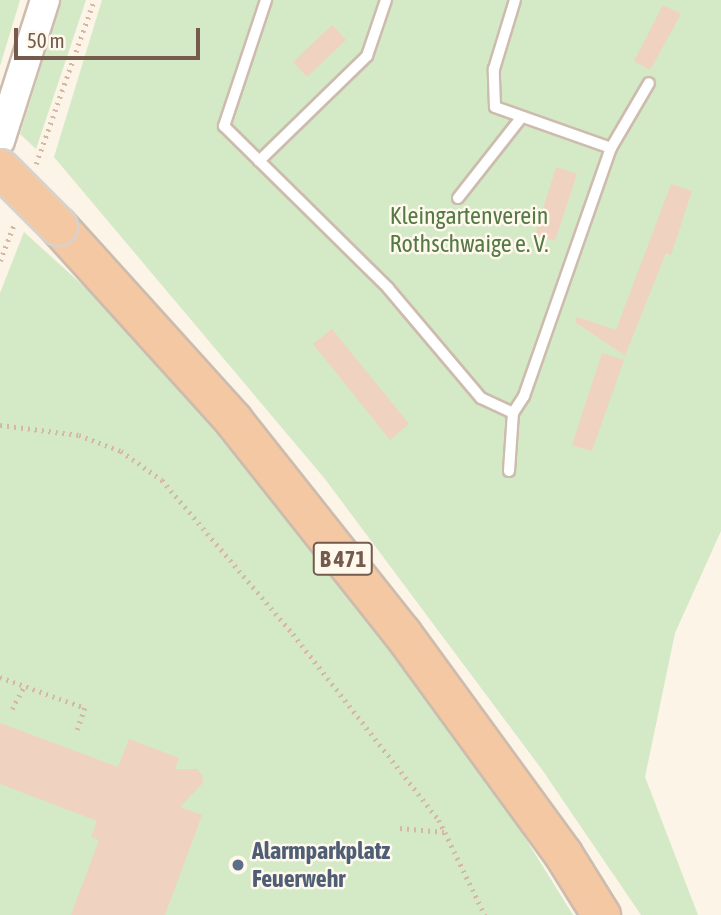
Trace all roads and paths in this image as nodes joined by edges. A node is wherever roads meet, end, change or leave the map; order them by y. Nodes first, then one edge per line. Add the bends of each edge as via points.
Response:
1 (44, 0) edge
2 (94, 0) edge
3 (266, 0) edge
4 (386, 0) edge
5 (515, 0) edge
6 (649, 83) dead end
7 (521, 118) junction
8 (0, 141) edge
9 (611, 148) junction
10 (259, 161) junction
11 (16, 172) edge
12 (458, 198) dead end
13 (18, 214) dead end
14 (0, 261) edge
15 (513, 414) junction
16 (0, 425) edge
17 (509, 471) dead end
18 (0, 677) edge
19 (24, 686) junction
20 (12, 709) dead end
21 (77, 731) dead end
22 (400, 828) dead end
23 (445, 832) junction
24 (485, 915) edge
25 (601, 915) edge

1 - 8 street
2 - 11 path
3 - 10 lane via 224,126
4 - 10 lane via 367,56
5 - 7 lane via 494,69 495,107
6 - 9 lane
7 - 9 lane
7 - 12 lane
9 - 15 lane via 524,396
10 - 15 lane via 388,288 481,398
11 - 25 highway, B 471, bridge via 58,226 233,420 402,633 563,854
13 - 14 path
15 - 17 lane
16 - 23 path via 79,435 121,451 162,480 293,634
18 - 19 path
19 - 20 path
19 - 21 path via 85,708
22 - 23 path
23 - 24 path

